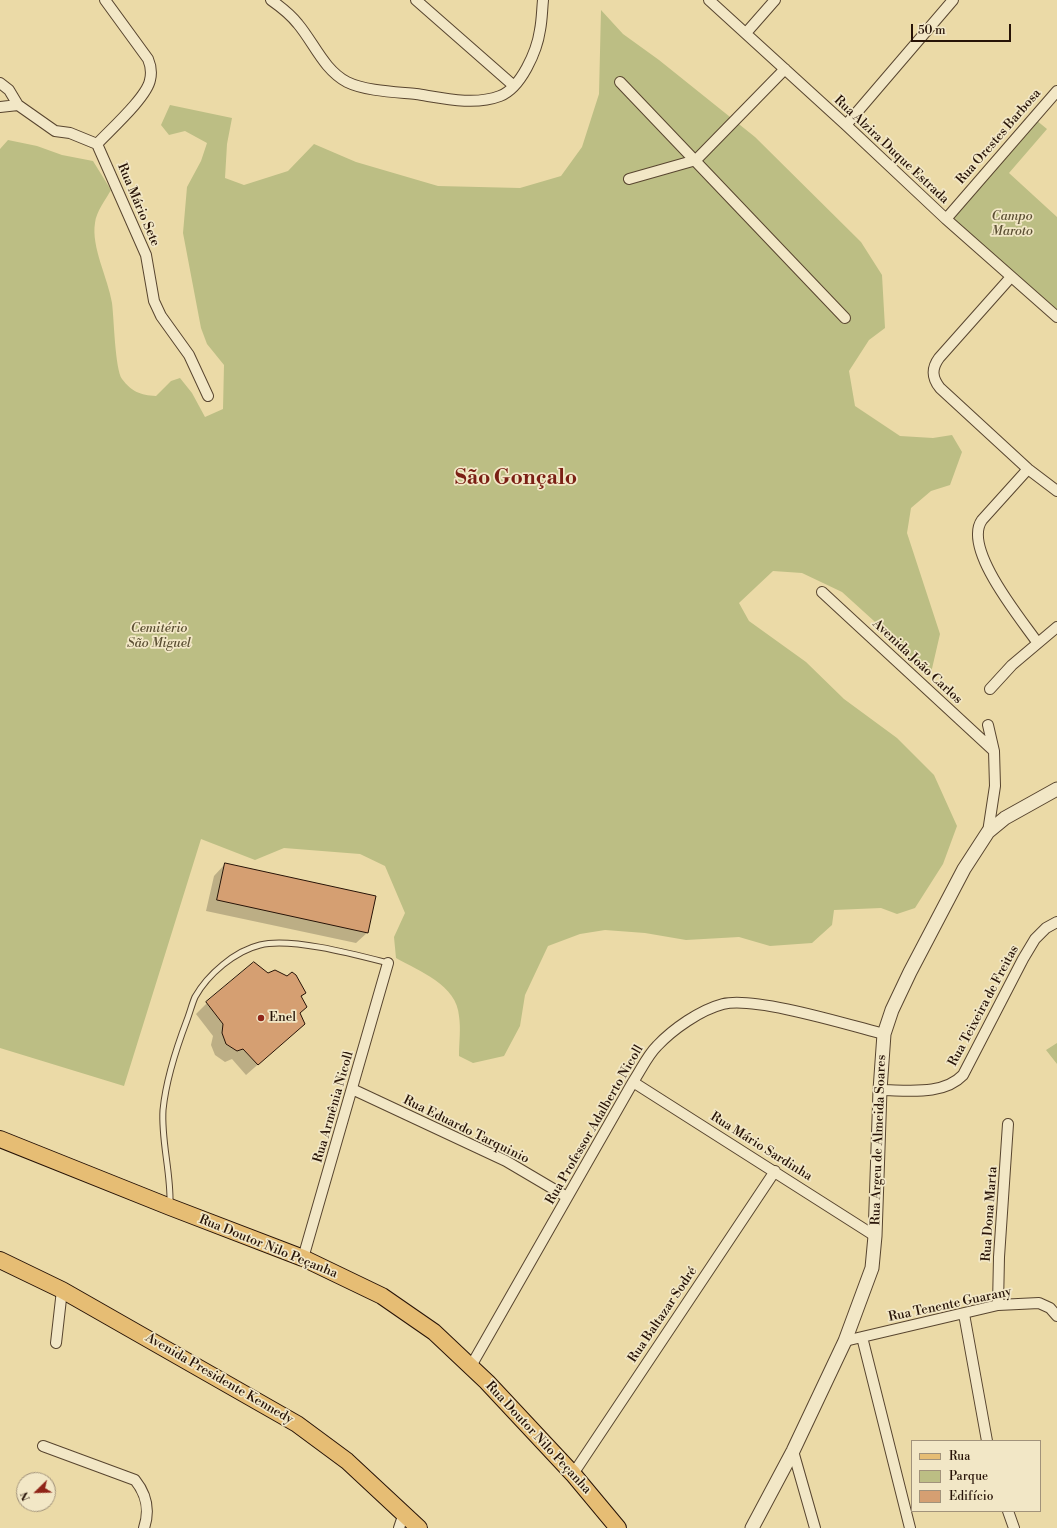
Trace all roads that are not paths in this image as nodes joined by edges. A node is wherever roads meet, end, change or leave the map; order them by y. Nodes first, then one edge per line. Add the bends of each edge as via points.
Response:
1 (105, 0) edge
2 (271, 0) edge
3 (416, 0) edge
4 (543, 0) edge
5 (709, 0) edge
6 (775, 0) edge
7 (953, 0) edge
8 (746, 33) junction
9 (785, 68) junction
10 (620, 82) dead end
11 (0, 83) edge
12 (514, 86) junction
13 (1057, 91) edge
14 (18, 105) junction
15 (0, 107) edge
16 (846, 125) junction
17 (97, 144) junction
18 (696, 160) junction
19 (629, 179) dead end
20 (946, 219) junction
21 (1011, 277) junction
22 (1057, 317) edge
23 (845, 318) dead end
24 (208, 396) dead end
25 (1028, 469) junction
26 (1057, 491) edge
27 (822, 592) dead end
28 (1057, 627) edge
29 (1037, 642) junction
30 (990, 689) dead end
31 (988, 725) dead end
32 (994, 752) junction
33 (1057, 790) edge
34 (988, 832) junction
35 (1057, 922) edge
36 (388, 963) joint
37 (884, 1034) junction
38 (633, 1082) junction
39 (352, 1090) junction
40 (880, 1090) junction
41 (1008, 1124) dead end
42 (0, 1139) edge
43 (775, 1171) junction
44 (567, 1197) junction
45 (170, 1207) junction
46 (875, 1236) junction
47 (303, 1258) junction
48 (0, 1260) edge
49 (62, 1290) junction
50 (998, 1305) junction
51 (964, 1314) junction
52 (1057, 1316) edge
53 (862, 1337) junction
54 (845, 1341) junction
55 (56, 1343) dead end
56 (471, 1366) junction
57 (987, 1440) edge
58 (43, 1446) dead end
59 (793, 1451) junction
60 (573, 1474) junction
61 (1008, 1512) edge
62 (402, 1521) edge
63 (144, 1528) edge
64 (419, 1528) edge
65 (618, 1528) edge
66 (752, 1528) edge
67 (815, 1528) edge
68 (910, 1528) edge
69 (1014, 1528) edge

1 - 17 street via 144,52 152,68 150,81 143,95
2 - 12 street via 299,24 329,67 347,82 362,87 455,100 501,96
3 - 12 street
4 - 12 street via 540,31 528,67
5 - 8 street, Rua Alzira Duque Estrada
6 - 8 street
7 - 16 street
8 - 9 street, Rua Alzira Duque Estrada
9 - 16 street, Rua Alzira Duque Estrada
9 - 18 street
10 - 18 street
11 - 14 street via 9,90
13 - 20 street, Rua Orestes Barbosa
14 - 15 street
14 - 17 street via 54,132 70,133
16 - 20 street, Rua Alzira Duque Estrada
17 - 24 street, Rua Mário Sete via 146,255 154,301 161,316 189,355
18 - 19 street
18 - 23 street
20 - 21 street, Rua Alzira Duque Estrada
21 - 22 street, Rua Alzira Duque Estrada
21 - 25 street via 939,358 933,372 940,388
25 - 26 street
25 - 29 street via 979,523 978,534 981,552 989,572
27 - 32 street, Avenida João Carlos
28 - 29 street
29 - 30 street
31 - 32 street
32 - 34 street via 995,786
33 - 34 street, Rua Argeu de Almeida Soares via 1005,818
34 - 37 street, Rua Argeu de Almeida Soares via 964,869 910,972
35 - 40 street, Rua Teixeira de Freitas via 1035,939 963,1075 956,1083 931,1090
36 - 39 street, Rua Armênia Nicoll
36 - 45 lane via 334,950 285,944 260,945 238,955 214,972 195,997 175,1050 166,1090 164,1122
37 - 38 street, Rua Professor Adalberto Nicoll via 753,1004 724,1004 676,1029 656,1047
37 - 40 street, Rua Argeu de Almeida Soares
38 - 43 street, Rua Mário Sardinha
38 - 44 street, Rua Professor Adalberto Nicoll
39 - 44 street, Rua Eduardo Tarquinio via 506,1161
39 - 47 street, Rua Armênia Nicoll
40 - 46 street, Rua Argeu de Almeida Soares
41 - 50 street, Rua Dona Marta
42 - 45 main road, Rua Doutor Nilo Peçanha
43 - 46 street, Rua Mário Sardinha
43 - 60 street, Rua Baltazar Sodré
44 - 56 street, Rua Professor Adalberto Nicoll
45 - 47 main road, Rua Doutor Nilo Peçanha
46 - 54 street, Rua Argeu de Almeida Soares via 872,1268
47 - 56 main road, Rua Doutor Nilo Peçanha via 382,1296 434,1332
48 - 49 main road, Avenida Presidente Kennedy
49 - 55 street
49 - 62 main road, Avenida Presidente Kennedy via 297,1424 347,1461
50 - 51 street, Rua Tenente Guarany
50 - 52 street, Rua Tenente Guarany via 1039,1303 1050,1308
51 - 53 street, Rua Tenente Guarany
51 - 57 street
53 - 54 street, Rua Tenente Guarany
53 - 68 street
54 - 59 street, Rua Argeu de Almeida Soares
56 - 60 main road, Rua Doutor Nilo Peçanha
58 - 63 street via 135,1480 143,1491 148,1506
59 - 66 street, Rua Argeu de Almeida Soares
59 - 67 street
60 - 65 main road, Rua Doutor Nilo Peçanha
61 - 69 street
62 - 64 main road, Avenida Presidente Kennedy

